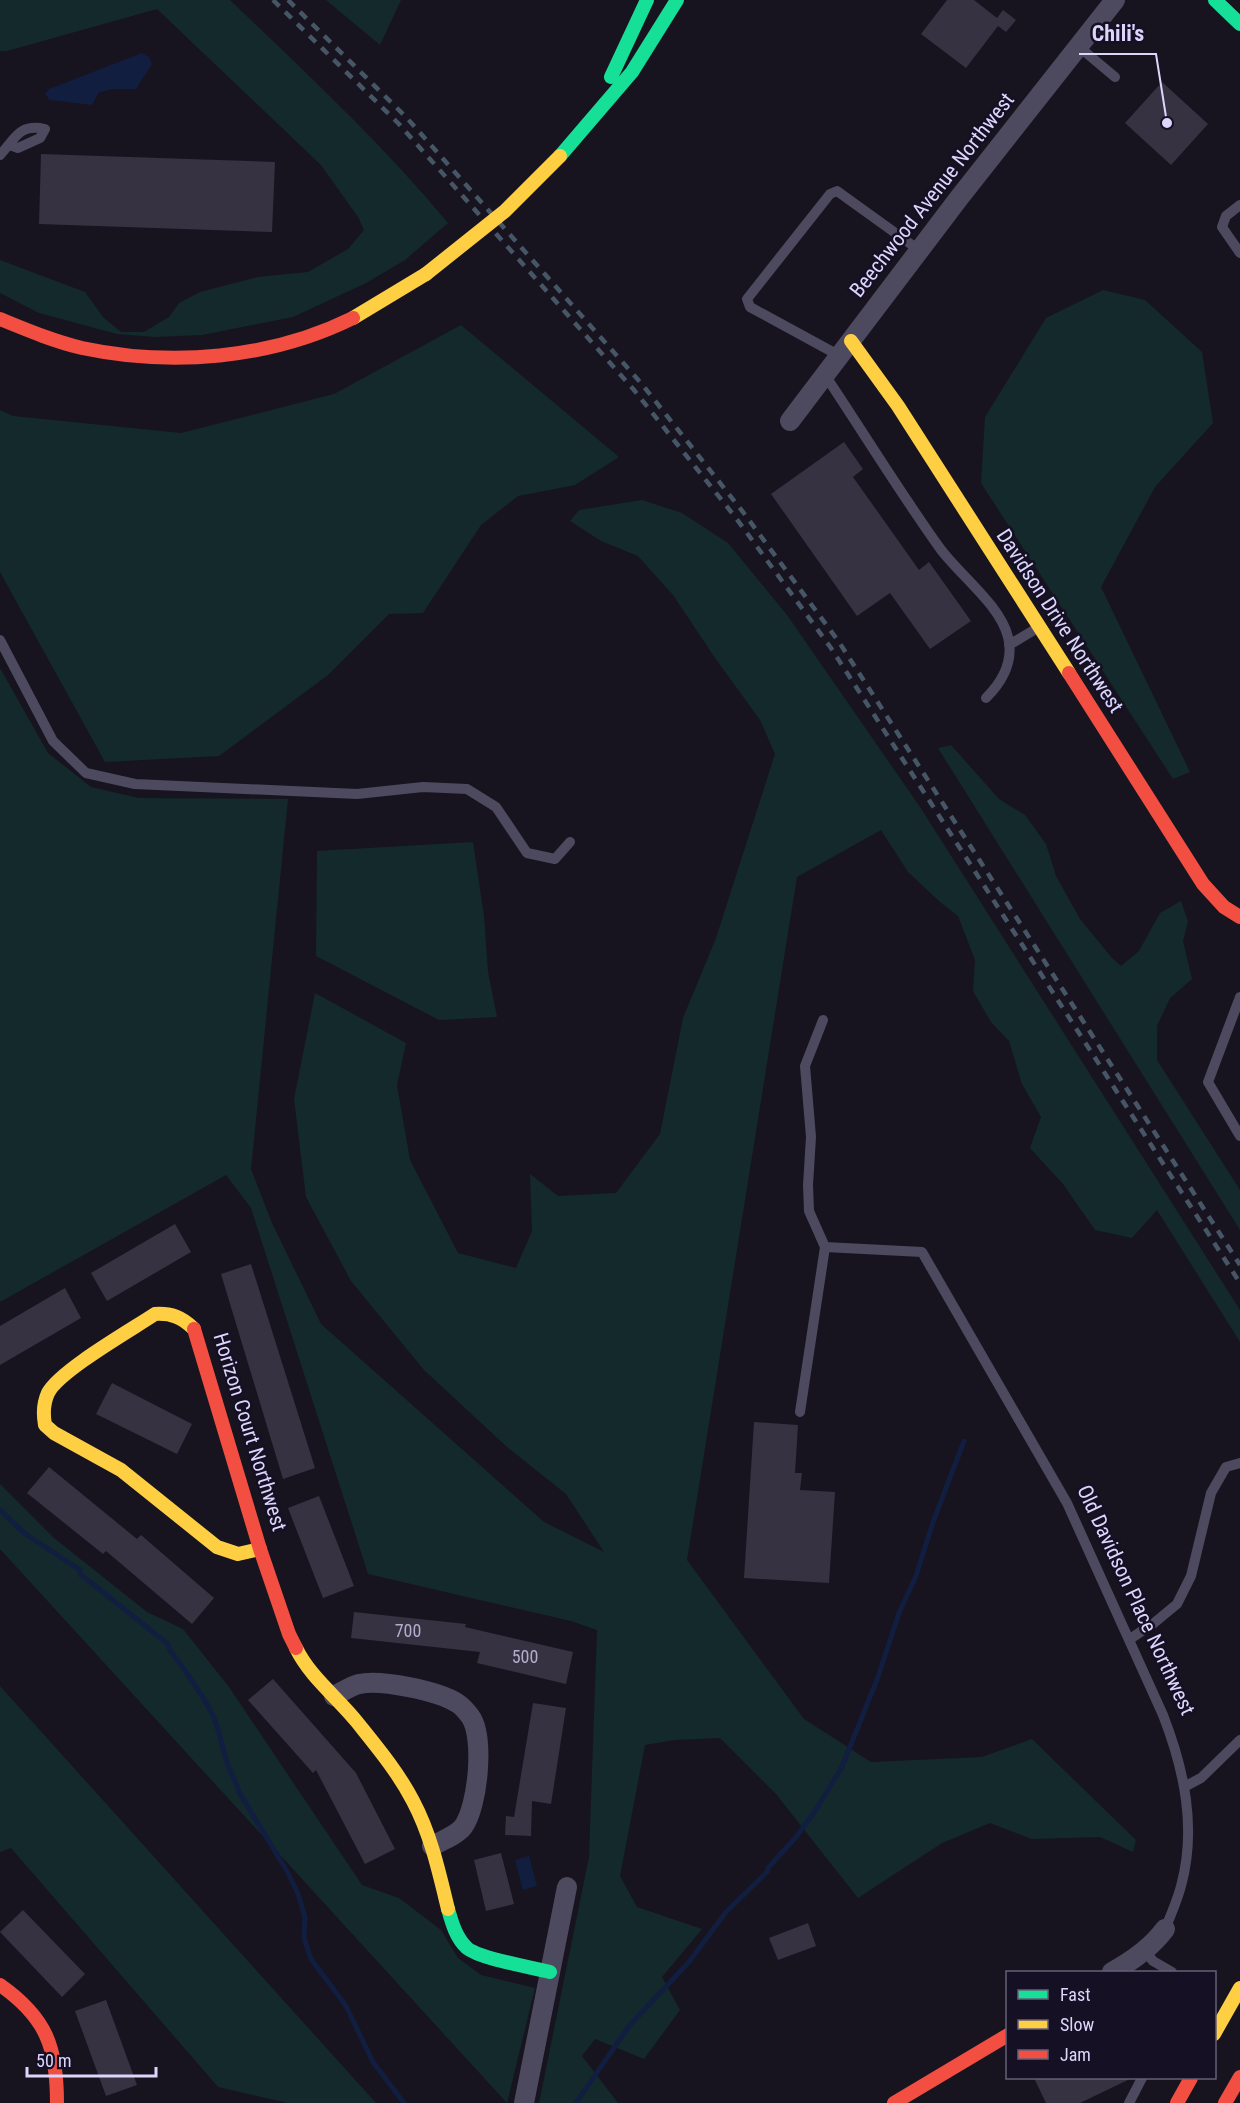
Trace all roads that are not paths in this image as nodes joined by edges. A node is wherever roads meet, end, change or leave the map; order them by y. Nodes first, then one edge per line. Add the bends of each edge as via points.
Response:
1 (647, 0) edge
2 (677, 0) edge
3 (1115, 0) edge
4 (1215, 0) edge
5 (1230, 0) edge
6 (1240, 8) edge
7 (1240, 24) edge
8 (1078, 46) junction
9 (1115, 77) dead end
10 (591, 120) junction
11 (9, 145) dead end
12 (0, 154) edge
13 (1240, 205) edge
14 (920, 250) junction
15 (1240, 253) edge
16 (0, 319) edge
17 (845, 348) junction
18 (825, 375) junction
19 (790, 421) dead end
20 (1039, 627) junction
21 (0, 640) edge
22 (1009, 645) junction
23 (986, 698) dead end
24 (570, 842) dead end
25 (1240, 916) edge
26 (1240, 997) edge
27 (823, 1020) dead end
28 (1240, 1136) edge
29 (825, 1247) junction
30 (800, 1412) dead end
31 (1240, 1463) edge
32 (260, 1549) junction
33 (1130, 1639) junction
34 (334, 1696) junction
35 (1240, 1740) edge
36 (1184, 1787) junction
37 (432, 1846) junction
38 (567, 1887) dead end
39 (1165, 1929) joint
40 (1144, 1950) junction
41 (1113, 1971) edge
42 (1170, 1971) edge
43 (550, 1972) junction
44 (0, 1985) edge
45 (1240, 1988) edge
46 (1216, 2032) edge
47 (1006, 2036) edge
48 (1240, 2077) edge
49 (1141, 2079) edge
50 (1190, 2079) edge
51 (57, 2103) edge
52 (524, 2103) edge
53 (894, 2103) edge
54 (1129, 2103) edge
55 (1177, 2103) edge
56 (1225, 2103) edge

1 - 10 main road
2 - 10 main road via 632,72
3 - 8 street, Beechwood Avenue Northwest
4 - 7 main road
5 - 6 main road
8 - 9 lane
8 - 14 street, Beechwood Avenue Northwest
10 - 16 main road, bridge via 505,211 426,274 334,327 290,343 208,357 124,356 45,338
11 - 12 lane
13 - 15 lane via 1226,216 1222,227
14 - 17 street, Beechwood Avenue Northwest
14 - 17 lane, Davidson Drive Northwest via 837,191 830,194 747,299 750,307
17 - 18 street, Beechwood Avenue Northwest
17 - 20 main road, Davidson Drive Northwest via 898,406
18 - 19 street, Beechwood Avenue Northwest
18 - 22 lane via 939,548 992,607 1008,635
20 - 22 lane
20 - 25 main road, Davidson Drive Northwest via 1203,884 1218,903
21 - 24 lane via 53,741 86,773 135,784 345,794 423,787 467,789 496,807 527,853 555,859
22 - 23 lane via 1010,655 1000,684
26 - 28 lane via 1208,1082
27 - 29 lane via 805,1066 811,1137 809,1211
29 - 30 lane
29 - 33 lane, Old Davidson Place Northwest via 922,1252 1067,1503
31 - 33 lane via 1226,1467 1210,1493 1191,1576 1177,1604
32 - 32 main road, Horizon Court Northwest via 196,1332 184,1318 169,1312 155,1314 62,1376 48,1393 43,1411 45,1425 54,1433 121,1470 217,1547 238,1554
32 - 34 main road, Horizon Court Northwest via 300,1656
33 - 36 lane, Old Davidson Place Northwest via 1175,1746
34 - 37 main road, Horizon Court Northwest via 388,1760 413,1801
34 - 37 street via 358,1684 385,1683 440,1695 459,1704 471,1716 480,1746 471,1811 462,1828
35 - 36 lane via 1201,1778
36 - 39 lane, Old Davidson Place Northwest via 1189,1820 1185,1867
37 - 43 main road, Horizon Court Northwest via 452,1923 468,1949
38 - 43 street
39 - 40 street, Old Davidson Place Northwest
40 - 41 street, Old Davidson Place Northwest
40 - 42 lane
43 - 52 street
44 - 51 main road via 30,2011 51,2044
45 - 46 main road
47 - 53 main road
48 - 56 main road
49 - 54 lane
50 - 55 main road

